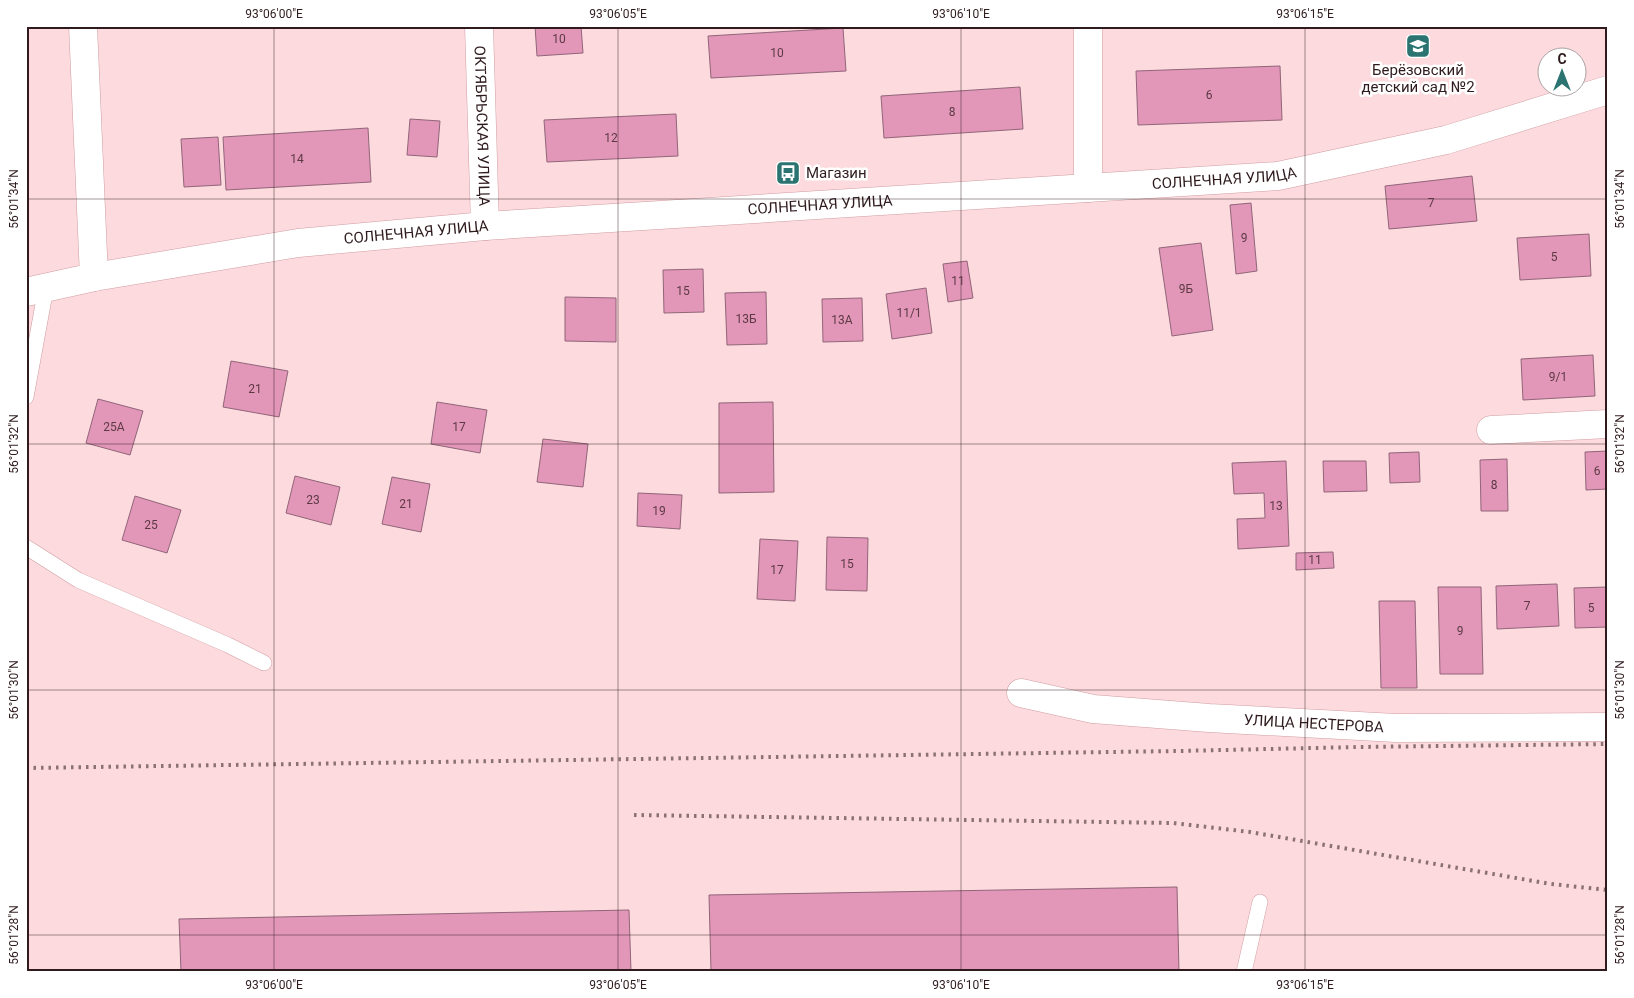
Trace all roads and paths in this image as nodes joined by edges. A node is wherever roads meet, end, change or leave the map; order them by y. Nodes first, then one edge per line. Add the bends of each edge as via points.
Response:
1 (83, 26) edge
2 (479, 26) edge
3 (1088, 26) edge
4 (1608, 90) edge
5 (1088, 188) junction
6 (485, 226) junction
7 (94, 277) junction
8 (36, 290) edge
9 (26, 397) edge
10 (1608, 424) edge
11 (1491, 430) dead end
12 (26, 547) edge
13 (264, 663) dead end
14 (1021, 693) dead end
15 (1608, 726) edge
16 (1260, 902) dead end
17 (1244, 972) edge

1 - 7 street
2 - 6 street, ОКТЯБРЬСКАЯ УЛИЦА
3 - 5 street
4 - 5 street, СОЛНЕЧНАЯ УЛИЦА via 1446,140 1278,176
5 - 6 street, СОЛНЕЧНАЯ УЛИЦА
6 - 7 street, СОЛНЕЧНАЯ УЛИЦА via 298,243
7 - 8 street, СОЛНЕЧНАЯ УЛИЦА
8 - 9 lane
10 - 11 street
12 - 13 lane via 78,580
14 - 15 street, УЛИЦА НЕСТЕРОВА via 1093,708 1396,728
16 - 17 lane

